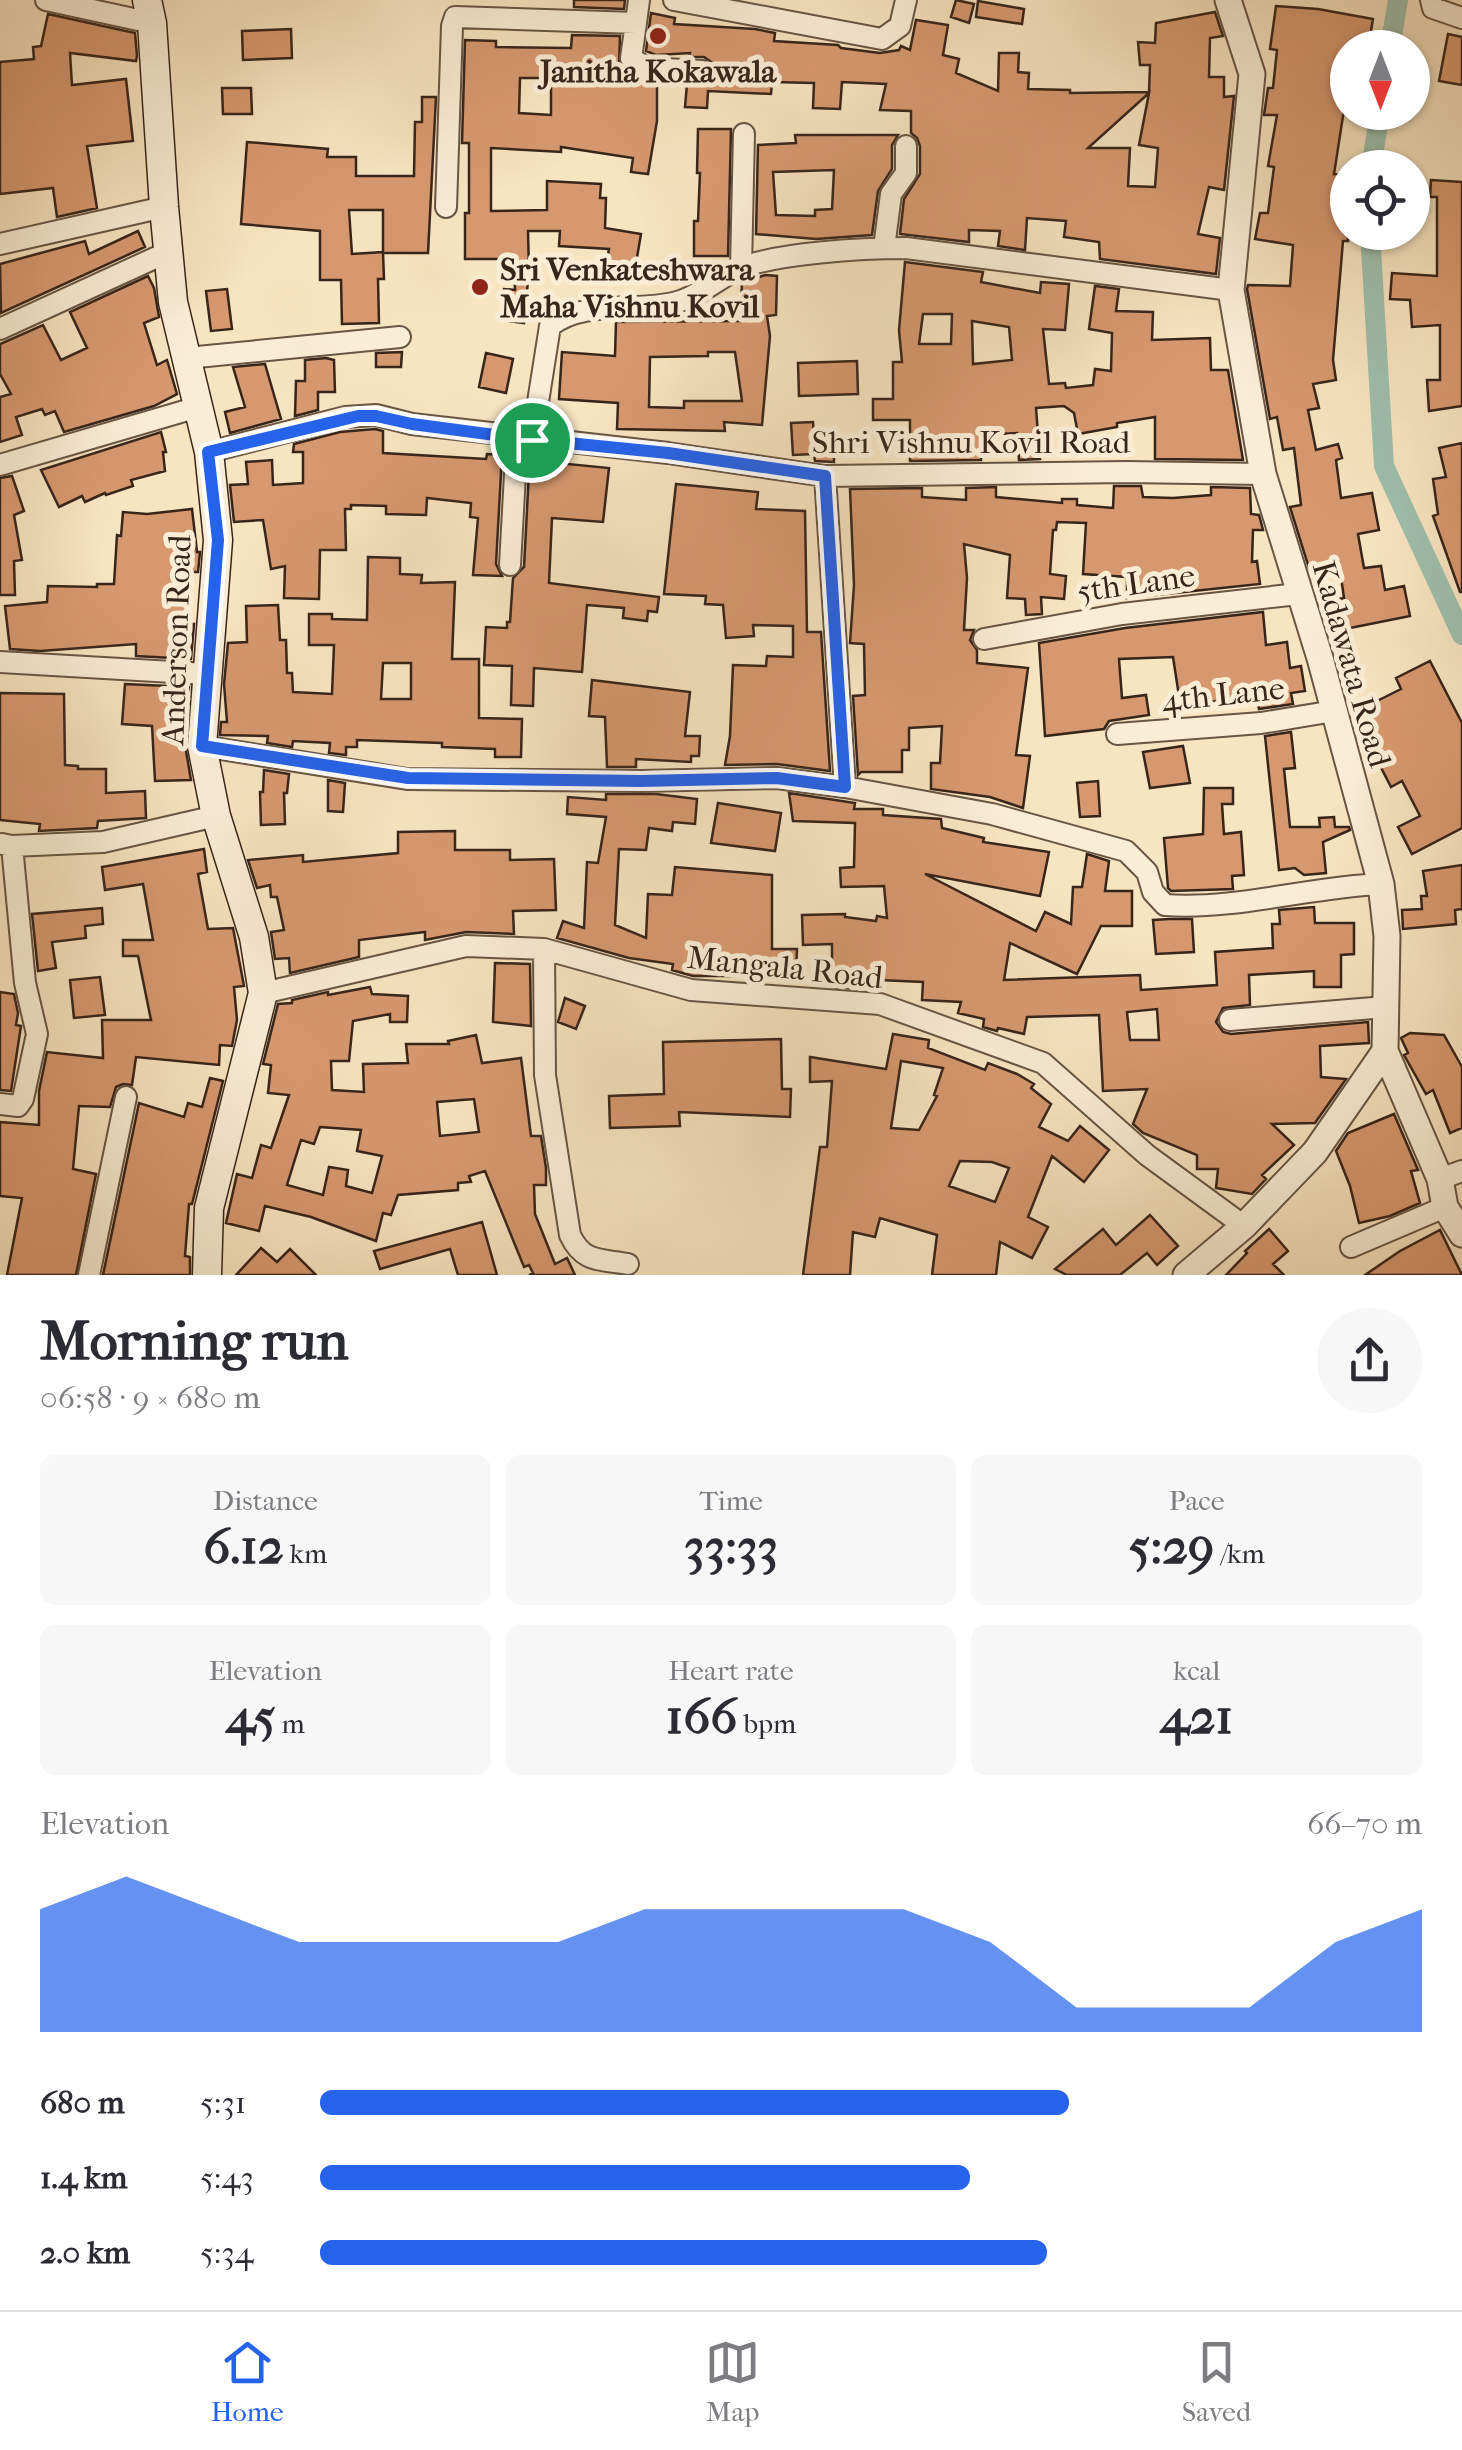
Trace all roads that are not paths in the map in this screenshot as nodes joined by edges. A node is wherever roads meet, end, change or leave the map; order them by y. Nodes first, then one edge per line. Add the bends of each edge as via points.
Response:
1 (46, 0) edge
2 (639, 0) edge
3 (674, 0) edge
4 (906, 0) edge
5 (1228, 0) edge
6 (1431, 0) edge
7 (534, 9) edge
8 (150, 11) edge
9 (1462, 18) edge
10 (636, 23) junction
11 (702, 71) dead end
12 (744, 134) dead end
13 (906, 146) dead end
14 (164, 207) junction
15 (446, 207) dead end
16 (0, 244) edge
17 (884, 248) junction
18 (168, 252) junction
19 (741, 268) junction
20 (1232, 290) junction
21 (0, 329) edge
22 (400, 336) dead end
23 (188, 358) junction
24 (198, 407) junction
25 (525, 439) junction
26 (208, 452) junction
27 (0, 465) edge
28 (1262, 474) junction
29 (825, 476) junction
30 (510, 565) dead end
31 (1298, 594) junction
32 (984, 638) dead end
33 (0, 662) edge
34 (207, 674) junction
35 (1334, 711) junction
36 (1117, 734) dead end
37 (202, 746) junction
38 (845, 787) junction
39 (216, 816) junction
40 (6, 845) edge
41 (1381, 884) junction
42 (544, 949) junction
43 (263, 993) junction
44 (1386, 1007) junction
45 (1230, 1020) dead end
46 (1385, 1051) junction
47 (126, 1098) dead end
48 (0, 1104) edge
49 (1451, 1175) edge
50 (1445, 1208) junction
51 (1244, 1226) junction
52 (1462, 1234) edge
53 (1350, 1246) dead end
54 (628, 1264) dead end
55 (88, 1275) edge
56 (207, 1275) edge
57 (1186, 1275) edge

1 - 8 street
2 - 10 street
3 - 4 street via 882,38 900,26
5 - 20 street, Kadawata Road via 1252,74
6 - 9 street via 1433,8
7 - 10 street
7 - 15 street via 455,17
8 - 14 main road, Anderson Road
10 - 11 street via 632,58 647,68
12 - 19 street
13 - 17 street via 906,173 892,194
14 - 16 street
14 - 18 main road, Anderson Road
17 - 19 street
17 - 20 street
18 - 21 street
18 - 23 main road, Anderson Road
19 - 25 street via 678,302 560,318 550,326
20 - 28 street, Kadawata Road
22 - 23 street
23 - 24 main road, Anderson Road
24 - 26 main road, Anderson Road
24 - 27 street
25 - 26 street, Shri Vishnu Kovil Road via 358,416
25 - 29 street, Shri Vishnu Kovil Road
25 - 30 street
26 - 34 main road, Anderson Road via 218,540
28 - 29 street, Shri Vishnu Kovil Road
28 - 31 street, Kadawata Road
29 - 38 street
31 - 32 street, 5th Lane
31 - 35 street, Kadawata Road
33 - 34 street
34 - 37 main road, Anderson Road
35 - 36 street, 4th Lane
35 - 41 street, Kadawata Road
37 - 38 street via 408,778 777,778
37 - 39 main road, Anderson Road
38 - 41 street via 992,814 1126,851 1166,905
39 - 40 street via 102,842
39 - 43 main road, Anderson Road via 254,937
40 - 48 street via 37,1034 23,1099 18,1106
41 - 44 street, Kadawata Road
42 - 43 street, Mangala Road via 466,946
42 - 51 street, Mangala Road via 691,990 880,1004 1043,1062 1147,1154
42 - 54 street via 545,1075 570,1235 585,1256
43 - 56 main road, Anderson Road via 208,1208
44 - 45 street
44 - 46 street, Kadawata Road
46 - 49 street
46 - 51 street via 1315,1152
47 - 55 street
49 - 50 street
50 - 52 street
50 - 53 street
51 - 57 street

